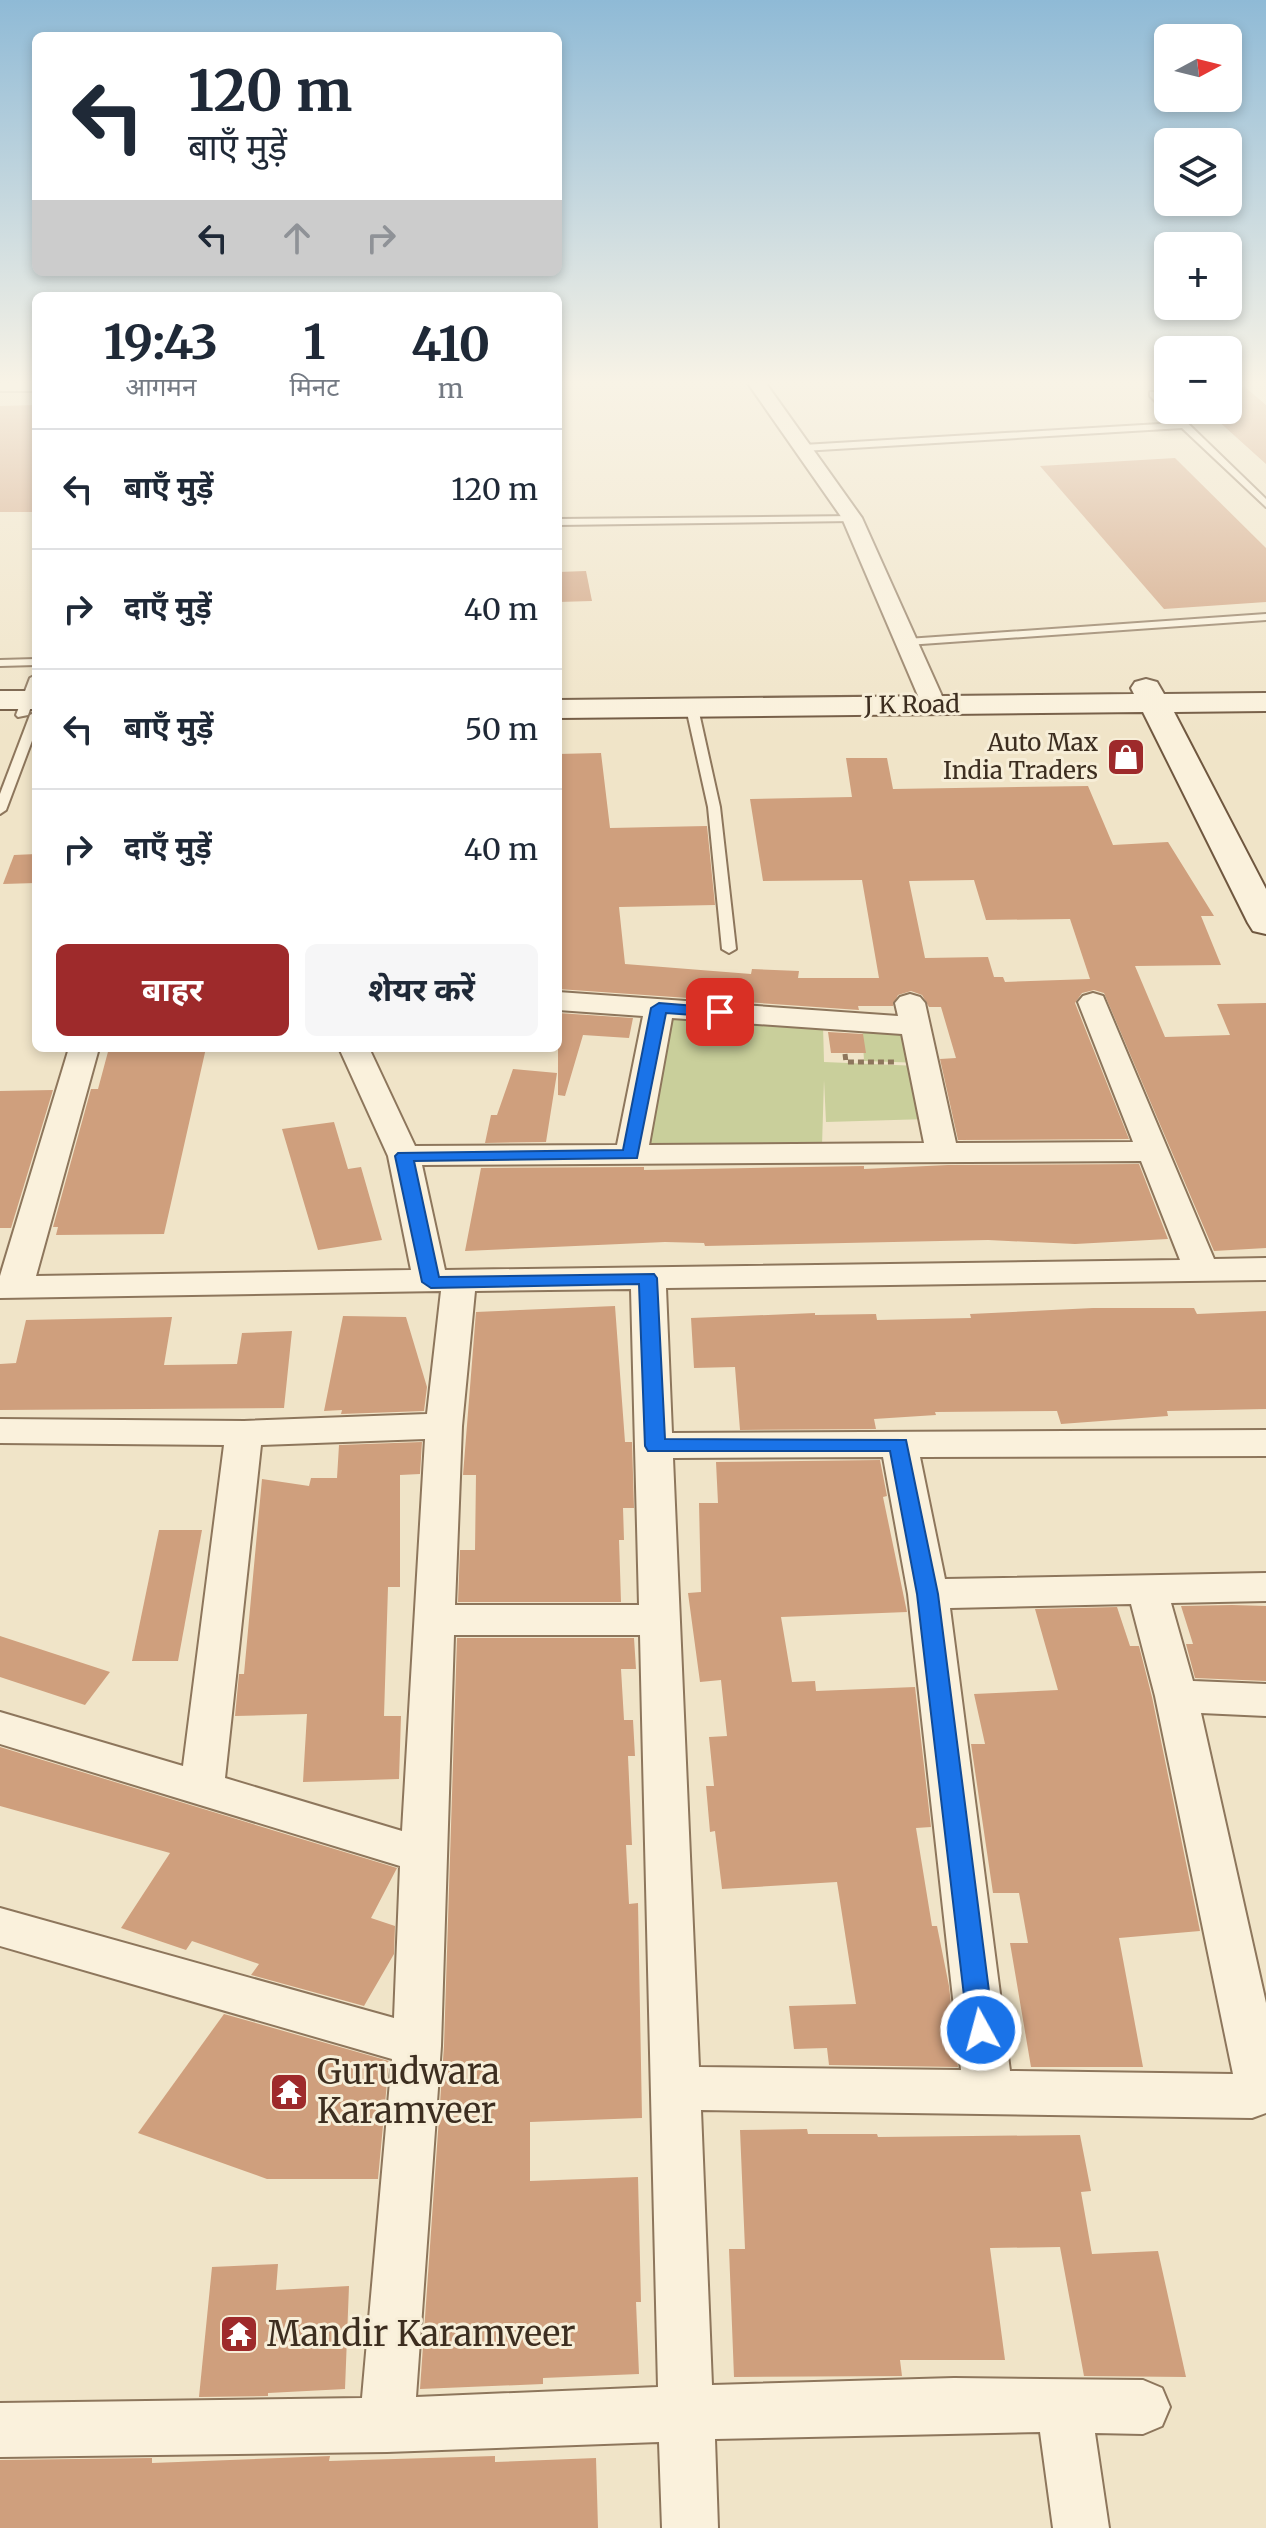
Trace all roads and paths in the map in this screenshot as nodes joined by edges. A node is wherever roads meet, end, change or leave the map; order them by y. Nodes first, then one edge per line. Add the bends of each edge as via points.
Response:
1 (839, 500) edge
2 (852, 518) junction
3 (562, 522) edge
4 (1266, 617) edge
5 (907, 642) junction
6 (32, 662) edge
7 (0, 663) edge
8 (1266, 687) edge
9 (562, 694) edge
10 (1150, 695) junction
11 (930, 698) junction
12 (1266, 702) edge
13 (23, 703) edge
14 (692, 708) junction
15 (562, 709) edge
16 (0, 810) edge
17 (1266, 923) edge
18 (729, 949) dead end
19 (562, 1001) edge
20 (1093, 1002) dead end
21 (659, 1008) junction
22 (83, 1052) edge
23 (356, 1052) edge
24 (845, 1054) dead end
25 (887, 1062) dead end
26 (1153, 1151) junction
27 (942, 1152) junction
28 (631, 1155) junction
29 (404, 1156) junction
30 (1266, 1269) edge
31 (1201, 1270) junction
32 (648, 1278) junction
33 (445, 1282) junction
34 (8, 1286) edge
35 (444, 1426) junction
36 (0, 1431) edge
37 (244, 1433) junction
38 (1266, 1443) edge
39 (899, 1445) junction
40 (655, 1446) junction
41 (1266, 1587) edge
42 (1147, 1590) junction
43 (928, 1594) junction
44 (435, 1620) junction
45 (661, 1620) junction
46 (1176, 1696) junction
47 (1266, 1700) edge
48 (0, 1728) edge
49 (202, 1787) junction
50 (423, 1855) junction
51 (0, 1929) edge
52 (417, 2046) junction
53 (675, 2088) junction
54 (988, 2092) junction
55 (1064, 2405) junction
56 (1143, 2407) dead end
57 (685, 2412) junction
58 (387, 2425) junction
59 (0, 2430) edge
60 (690, 2528) edge
61 (1081, 2528) edge

1 - 2 street
2 - 3 lane
2 - 5 street
4 - 5 lane
5 - 11 street
6 - 7 lane
8 - 10 main road, J K Road
9 - 11 main road, J K Road
10 - 11 main road, J K Road
10 - 12 main road, J K Road
10 - 17 main road
11 - 14 main road, J K Road
13 - 16 lane
14 - 15 main road, J K Road
14 - 18 lane via 714,807
19 - 21 street
20 - 26 street
21 - 27 street via 912,1014
21 - 28 street
22 - 34 street
23 - 29 street
24 - 25 path via 846,1062
26 - 27 street
26 - 31 street
27 - 28 street
28 - 29 street
29 - 33 street
30 - 31 street
31 - 32 street
32 - 33 street
32 - 40 street
33 - 34 street
33 - 35 street
35 - 37 street
35 - 44 street
36 - 37 street
37 - 49 street
38 - 39 street
39 - 40 street
39 - 43 street
40 - 45 street
41 - 42 street
42 - 43 street
42 - 46 street
43 - 54 street
44 - 45 street
44 - 50 street
45 - 53 street
46 - 47 street
46 - 54 street via 1261,2090 1252,2096
48 - 49 street
49 - 50 street
50 - 52 street
51 - 52 street
52 - 58 street
53 - 54 street
53 - 57 street
55 - 56 street
55 - 57 street
55 - 61 street
57 - 58 street
57 - 60 street
58 - 59 street

